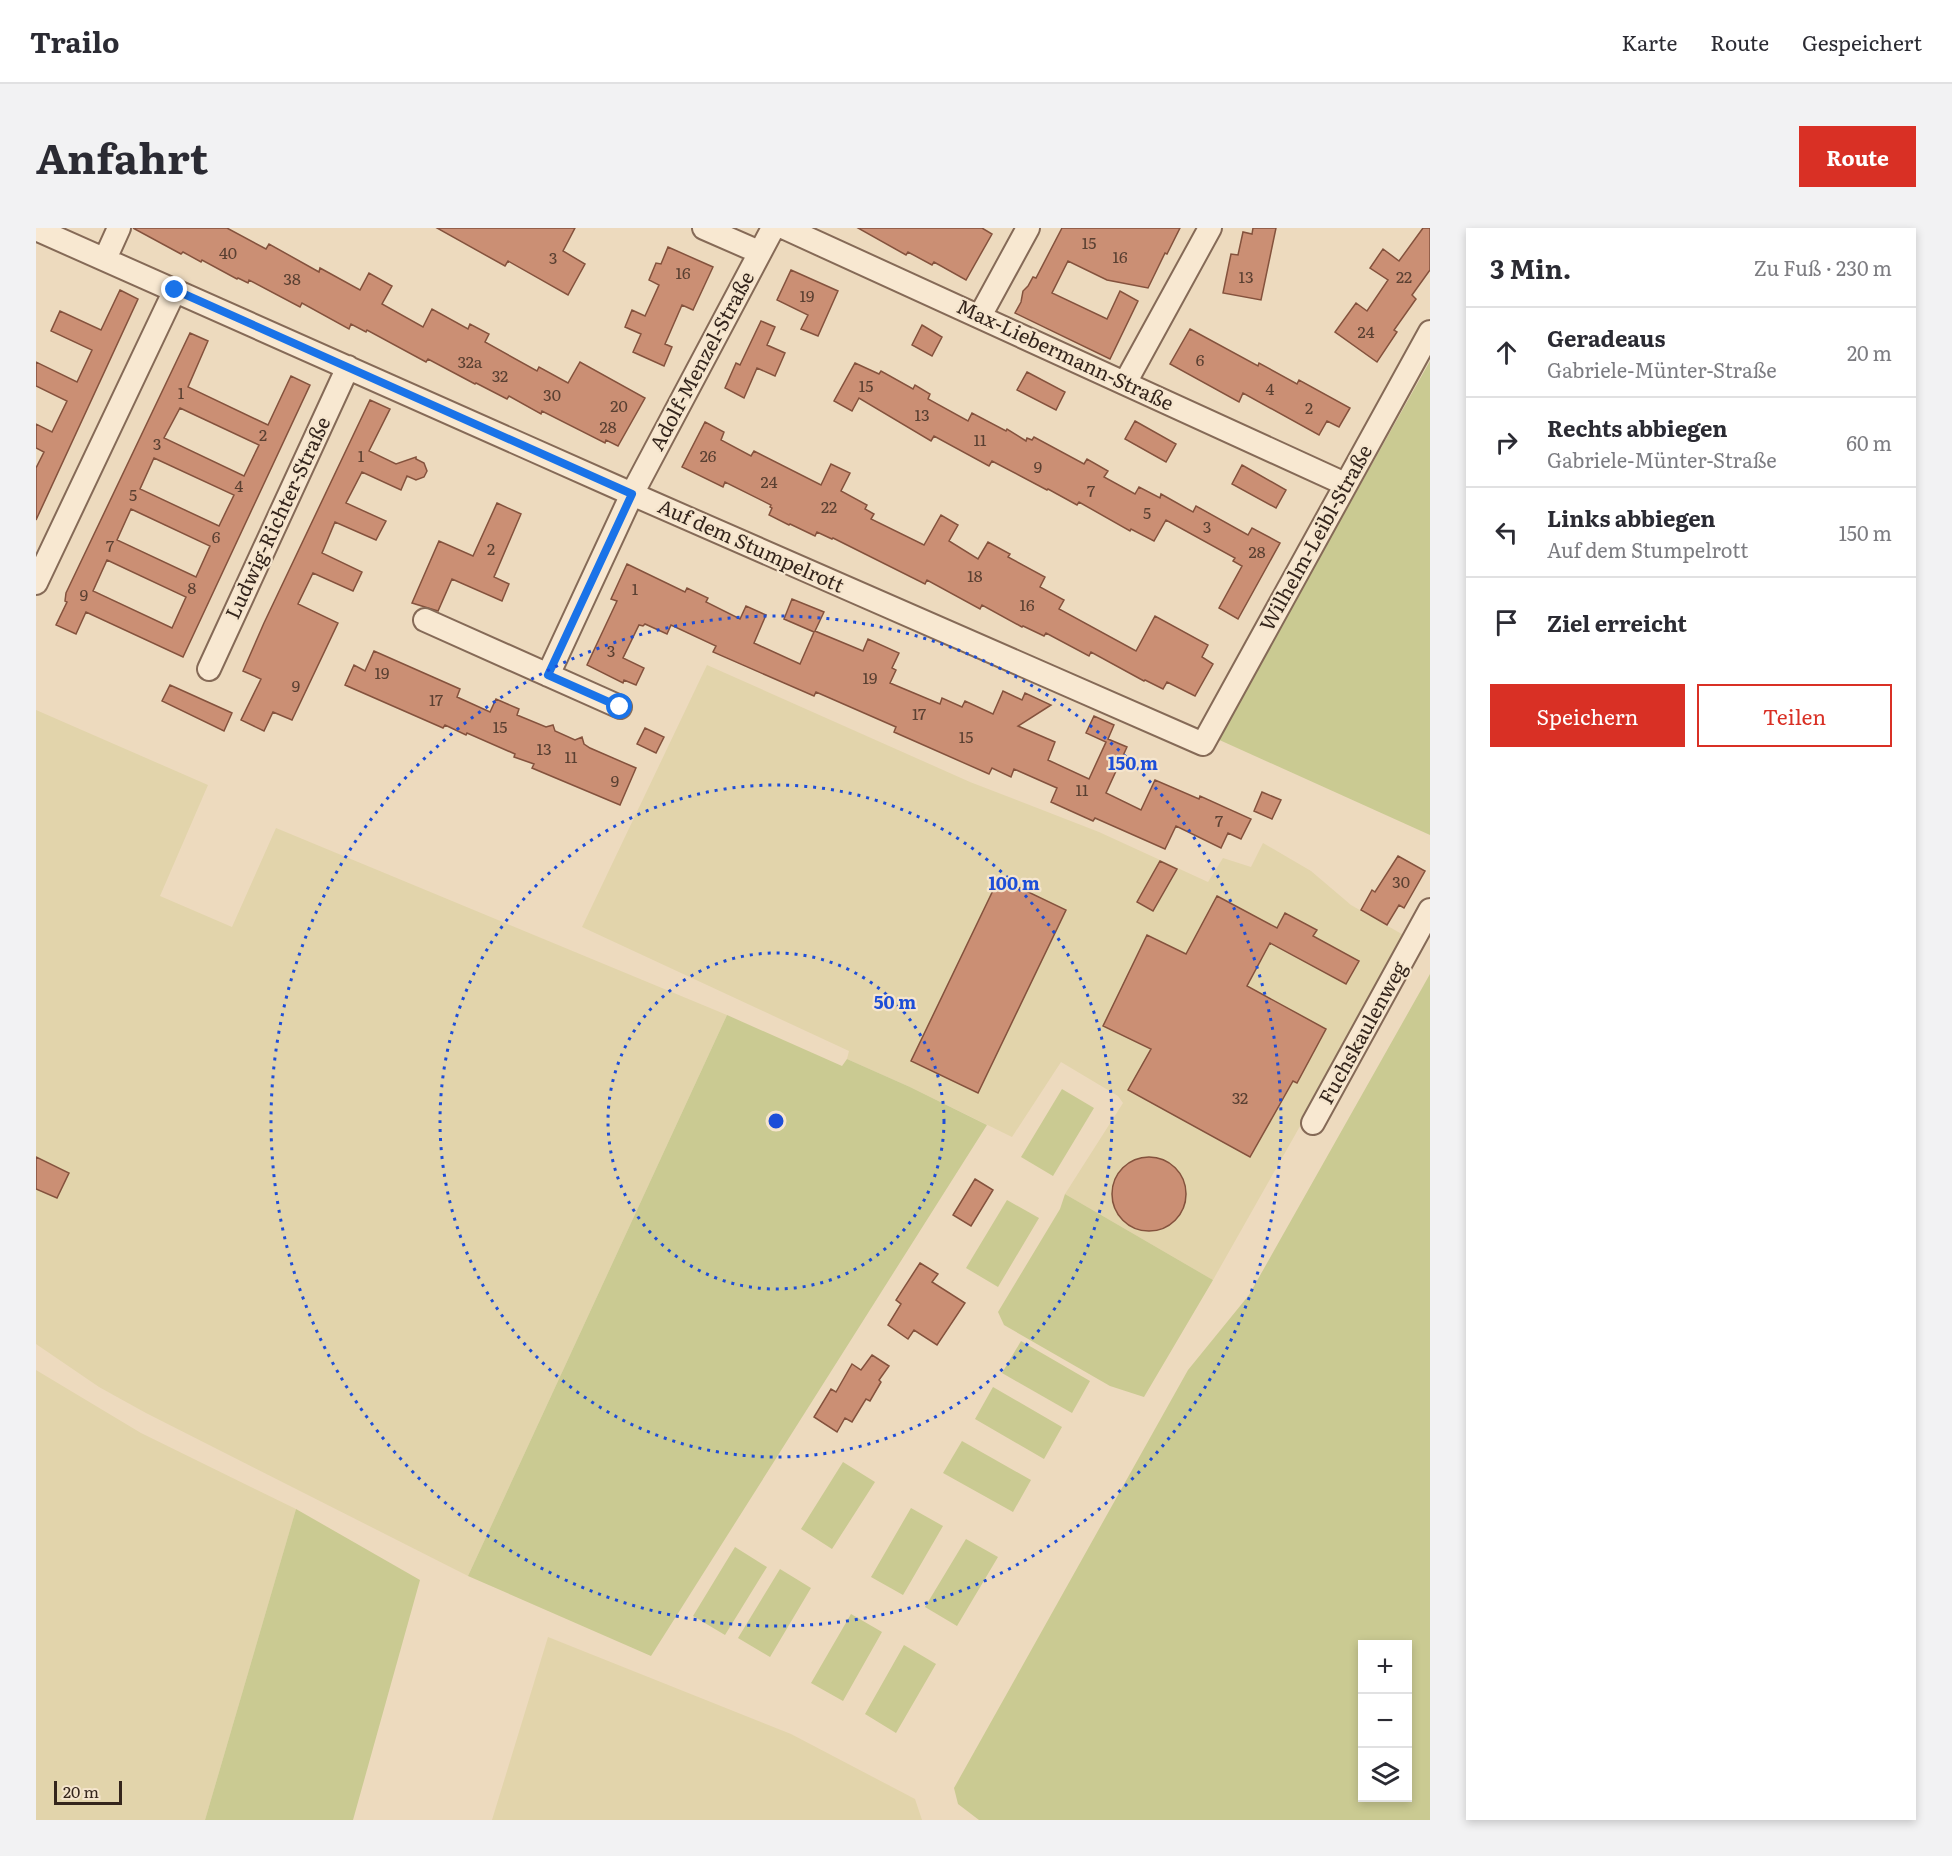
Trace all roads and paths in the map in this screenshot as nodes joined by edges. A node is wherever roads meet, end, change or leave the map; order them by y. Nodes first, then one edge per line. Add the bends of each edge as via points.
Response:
1 (119, 228) edge
2 (704, 228) edge
3 (773, 228) edge
4 (786, 228) edge
5 (1028, 228) edge
6 (1210, 228) edge
7 (36, 229) edge
8 (759, 252) junction
9 (105, 259) junction
10 (175, 290) junction
11 (980, 316) junction
12 (1430, 332) edge
13 (348, 367) junction
14 (1125, 383) junction
15 (1345, 484) junction
16 (632, 494) junction
17 (36, 583) edge
18 (424, 620) dead end
19 (209, 669) dead end
20 (548, 675) junction
21 (620, 707) dead end
22 (1203, 744) joint
23 (1430, 910) edge
24 (1313, 1123) dead end

1 - 9 street
2 - 8 street
3 - 8 street, Adolf-Menzel-Straße
4 - 11 street, Max-Liebermann-Straße
5 - 11 street
6 - 14 street
7 - 9 street, Auf dem Stumpelrott
8 - 16 street, Adolf-Menzel-Straße
9 - 10 street, Auf dem Stumpelrott
10 - 13 street, Auf dem Stumpelrott
10 - 17 street
11 - 14 street, Max-Liebermann-Straße
12 - 15 street, Wilhelm-Leibl-Straße
13 - 16 street, Auf dem Stumpelrott
13 - 19 street, Ludwig-Richter-Straße
14 - 15 street, Max-Liebermann-Straße
15 - 22 street, Wilhelm-Leibl-Straße
16 - 20 street, Adolf-Menzel-Straße
16 - 22 street, Auf dem Stumpelrott
18 - 20 street
20 - 21 street
23 - 24 street, Fuchskaulenweg

